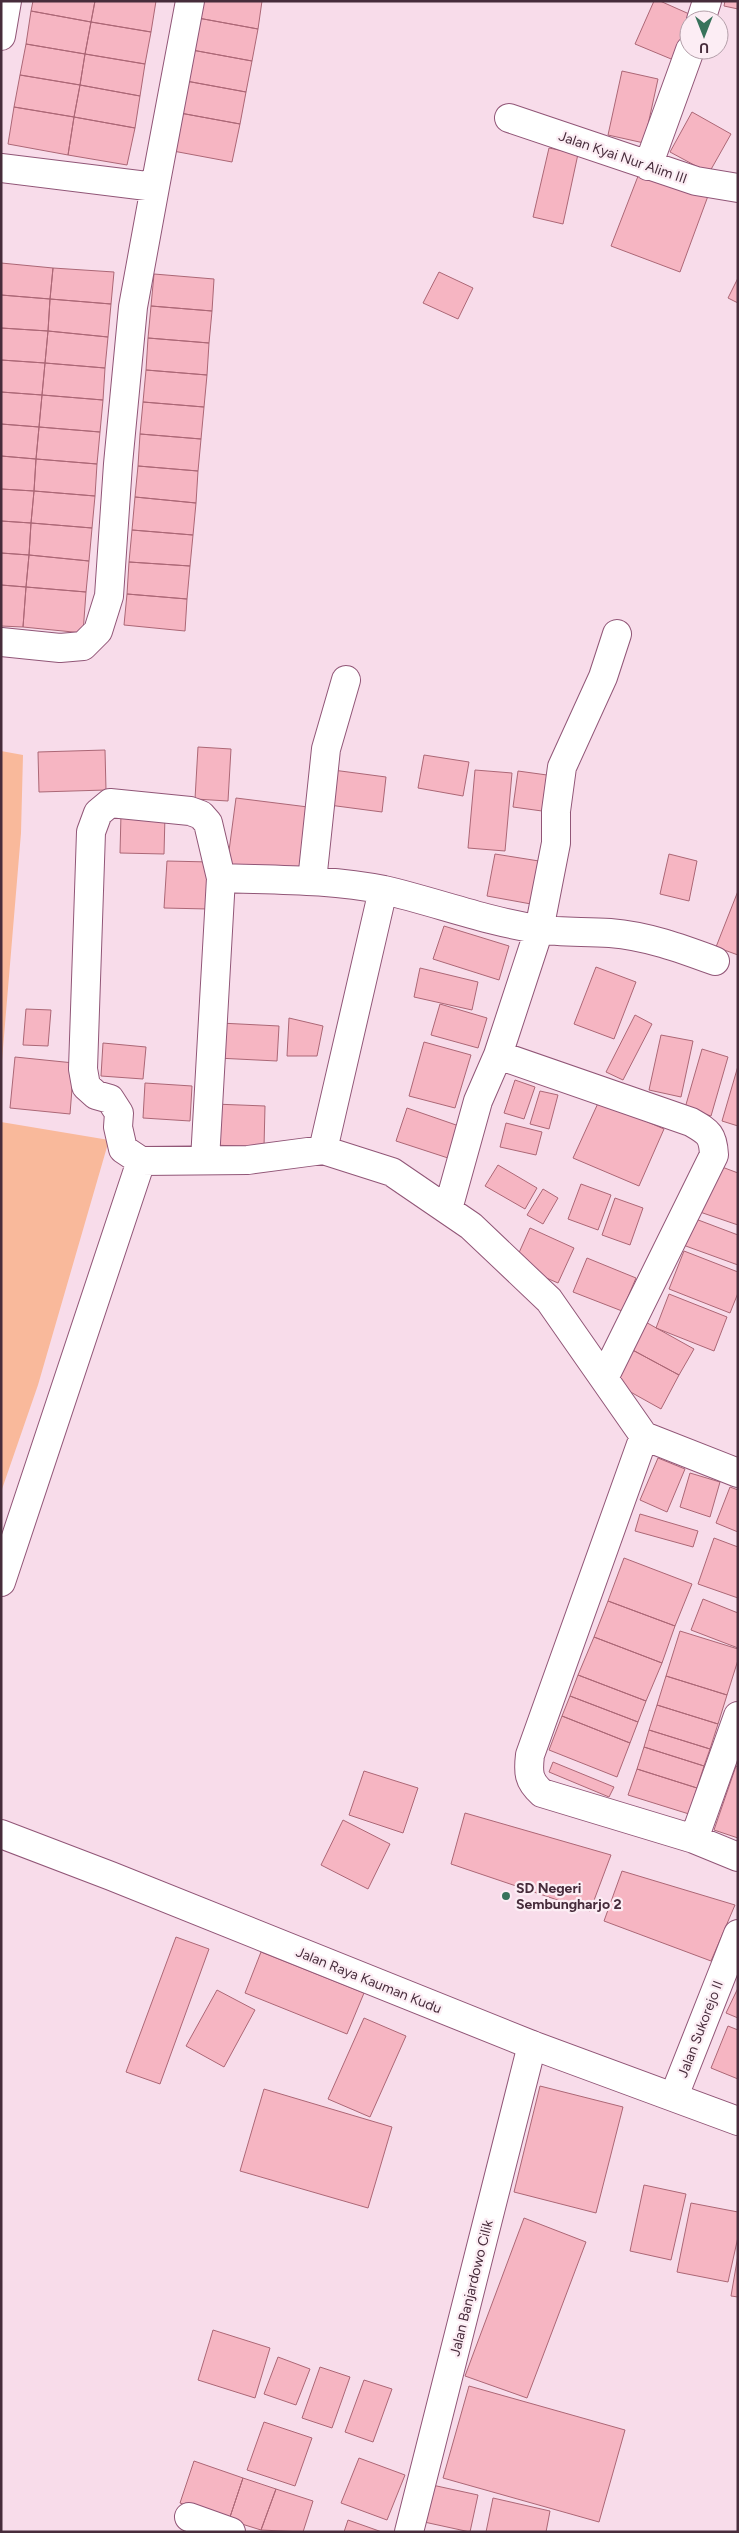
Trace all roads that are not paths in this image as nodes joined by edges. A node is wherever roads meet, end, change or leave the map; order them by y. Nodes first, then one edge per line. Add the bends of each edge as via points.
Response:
1 (7, 1) edge
2 (190, 1) edge
3 (1, 36) edge
4 (686, 60) edge
5 (509, 118) dead end
6 (648, 166) junction
7 (1, 168) edge
8 (155, 187) junction
9 (738, 188) edge
10 (616, 634) dead end
11 (1, 642) edge
12 (346, 680) dead end
13 (221, 878) junction
14 (312, 882) junction
15 (383, 890) junction
16 (539, 930) junction
17 (715, 961) dead end
18 (498, 1055) junction
19 (323, 1150) junction
20 (205, 1160) junction
21 (141, 1161) junction
22 (448, 1209) junction
23 (605, 1376) junction
24 (644, 1436) junction
25 (738, 1473) edge
26 (1, 1582) edge
27 (738, 1716) edge
28 (1, 1834) edge
29 (694, 1839) junction
30 (738, 1857) edge
31 (738, 1934) edge
32 (532, 2045) junction
33 (674, 2096) junction
34 (738, 2121) edge
35 (189, 2517) dead end
36 (231, 2532) edge
37 (409, 2532) edge

1 - 3 street
2 - 8 street
4 - 6 street
5 - 6 street, Jalan Kyai Nur Alim III
6 - 9 street, Jalan Kyai Nur Alim III via 696,181
7 - 8 street
8 - 11 street via 133,307 109,596 98,631 83,646 60,648
10 - 16 street via 603,677 562,766 556,843
12 - 14 street via 326,749
13 - 14 street
13 - 20 street
13 - 21 street via 208,823 201,815 190,811 110,804 98,813 91,832 83,1069 86,1086 96,1095 110,1100 119,1112 118,1127 123,1149
14 - 15 street
15 - 16 street
15 - 19 street
16 - 17 street via 645,938
16 - 18 street
18 - 22 street via 478,1101
18 - 23 street via 691,1122 706,1131 713,1141 714,1155
19 - 20 street via 248,1160
19 - 22 street via 392,1172
20 - 21 street
21 - 26 street
22 - 23 street via 471,1226 549,1300
23 - 24 street
24 - 25 street
24 - 29 street via 530,1754 528,1776 542,1793
27 - 29 street
28 - 32 street, Jalan Raya Kauman Kudu
29 - 30 street
31 - 33 street, Jalan Sukorejo II
32 - 33 street, Jalan Raya Kauman Kudu
32 - 37 street, Jalan Banjardowo Cilik
33 - 34 street, Jalan Raya Kauman Kudu
35 - 36 street

